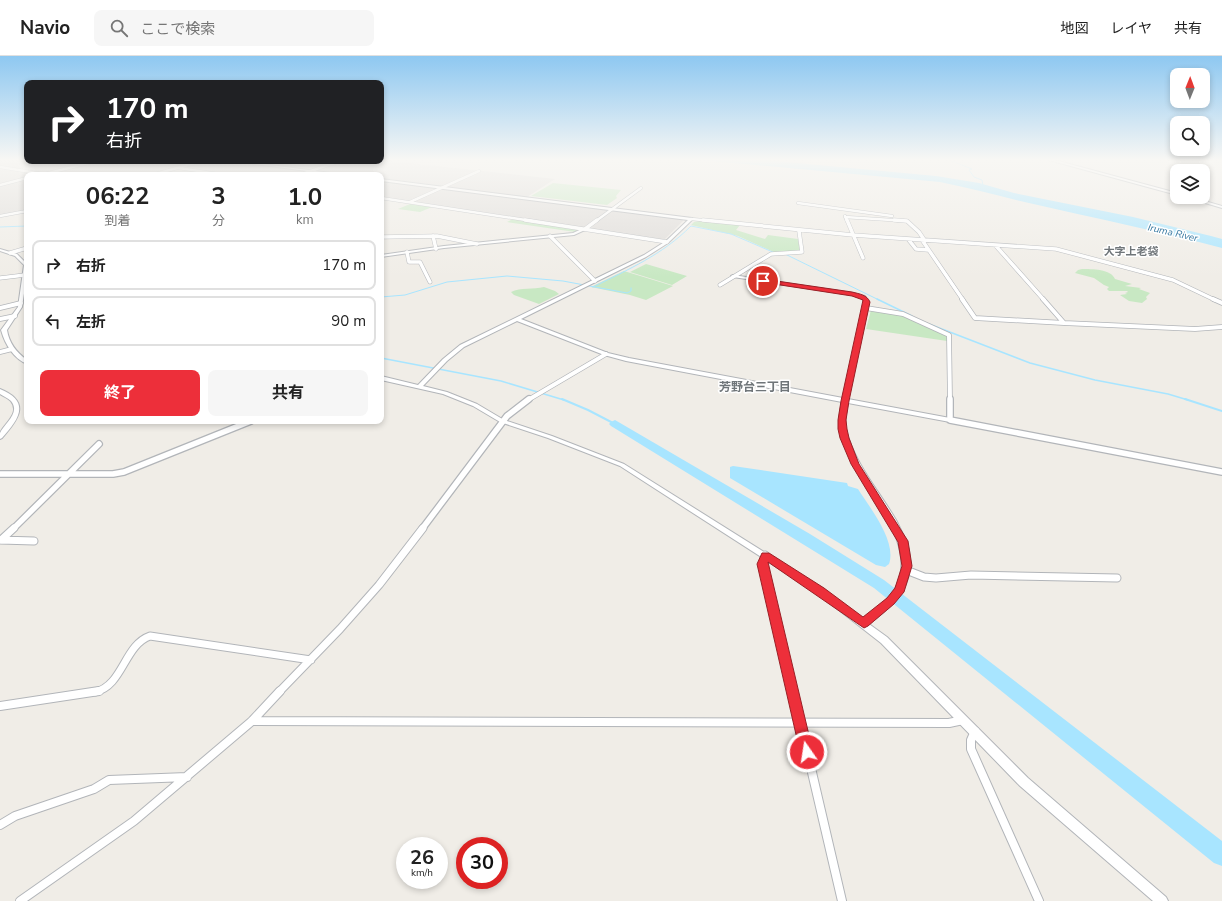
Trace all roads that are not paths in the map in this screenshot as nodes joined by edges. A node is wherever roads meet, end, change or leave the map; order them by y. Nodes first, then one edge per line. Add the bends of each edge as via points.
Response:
1 (420, 198) edge
2 (527, 198) edge
3 (627, 198) edge
4 (384, 199) edge
5 (410, 203) junction
6 (798, 203) dead end
7 (1210, 203) edge
8 (1222, 206) edge
9 (612, 209) junction
10 (842, 209) junction
11 (24, 212) edge
12 (0, 216) edge
13 (892, 216) dead end
14 (845, 217) junction
15 (512, 218) junction
16 (691, 219) junction
17 (505, 222) dead end
18 (585, 229) junction
19 (799, 231) junction
20 (433, 236) junction
21 (550, 236) junction
22 (852, 236) junction
23 (384, 237) edge
24 (908, 239) junction
25 (923, 241) junction
26 (667, 242) junction
27 (477, 244) junction
28 (996, 246) junction
29 (436, 248) junction
30 (24, 249) edge
31 (0, 250) edge
32 (928, 250) junction
33 (10, 252) junction
34 (407, 252) junction
35 (384, 256) edge
36 (863, 258) dead end
37 (24, 261) edge
38 (24, 275) edge
39 (733, 276) junction
40 (0, 278) edge
41 (595, 281) junction
42 (430, 282) dead end
43 (720, 285) dead end
44 (24, 296) edge
45 (21, 303) junction
46 (1222, 303) edge
47 (0, 308) edge
48 (866, 308) junction
49 (14, 316) junction
50 (0, 319) edge
51 (517, 319) junction
52 (1064, 323) junction
53 (1222, 327) edge
54 (12, 349) junction
55 (0, 352) edge
56 (606, 354) junction
57 (24, 360) edge
58 (384, 379) edge
59 (420, 386) junction
60 (0, 391) edge
61 (845, 401) junction
62 (950, 420) junction
63 (502, 421) junction
64 (244, 424) edge
65 (0, 437) edge
66 (99, 444) dead end
67 (1222, 472) edge
68 (0, 474) edge
69 (69, 474) junction
70 (0, 540) edge
71 (34, 541) dead end
72 (766, 555) junction
73 (906, 570) junction
74 (1117, 578) dead end
75 (864, 623) junction
76 (311, 660) junction
77 (0, 706) edge
78 (964, 720) junction
79 (252, 721) junction
80 (800, 722) junction
81 (975, 731) junction
82 (187, 777) junction
83 (0, 825) edge
84 (20, 901) edge
85 (842, 901) edge
86 (1039, 901) edge
87 (1162, 901) edge

1 - 5 street
2 - 9 street
3 - 9 street
4 - 5 street
5 - 15 street
6 - 10 street
7 - 8 main road
9 - 16 street
9 - 18 street
10 - 13 street
10 - 14 street
11 - 12 street
14 - 22 street
14 - 25 street via 907,221 919,232
15 - 17 street
15 - 18 street
16 - 19 street
16 - 26 street
18 - 21 street via 579,233
18 - 26 street
19 - 22 street
19 - 39 street via 802,252 771,254
20 - 23 street
20 - 27 street
20 - 29 street
21 - 27 street
21 - 41 street
22 - 24 street
22 - 36 street
24 - 25 street
24 - 32 street via 916,249
25 - 28 street
25 - 32 street
26 - 41 street
27 - 29 street
28 - 46 street via 1045,248 1069,252 1177,281
28 - 52 street
29 - 34 street
30 - 33 street
31 - 33 street
32 - 52 street via 975,318
33 - 37 street
34 - 35 street
34 - 42 street via 409,262 420,262
38 - 40 street
39 - 43 street
39 - 48 street via 860,296 866,300
41 - 51 street
44 - 45 street
45 - 47 street
45 - 49 street
48 - 61 street
48 - 62 street via 903,314 949,335
49 - 50 street
49 - 54 street via 4,330
51 - 56 street
51 - 59 street via 458,348
52 - 53 street via 1195,329
54 - 55 street
54 - 57 street
56 - 61 street
56 - 63 street via 528,400
58 - 59 street
59 - 63 street via 464,400
60 - 65 street via 16,405 14,418
61 - 62 street
61 - 73 street via 842,420 844,438 855,464 903,541
62 - 67 street
63 - 72 street via 622,465
63 - 76 street via 379,585
64 - 69 street via 124,472
66 - 69 street
68 - 69 street
69 - 70 street
70 - 71 street
72 - 75 street
72 - 80 street via 762,564
73 - 74 street via 924,577 936,578 971,575
73 - 75 street via 899,591
75 - 78 street
76 - 77 street via 150,636 139,642 108,687 97,692
76 - 79 street
78 - 80 street via 949,723
78 - 81 street
79 - 80 street
79 - 82 street
80 - 85 street
81 - 86 street via 972,749
81 - 87 street via 1024,782
82 - 83 street via 109,780 94,789 15,816
82 - 84 street via 104,843

